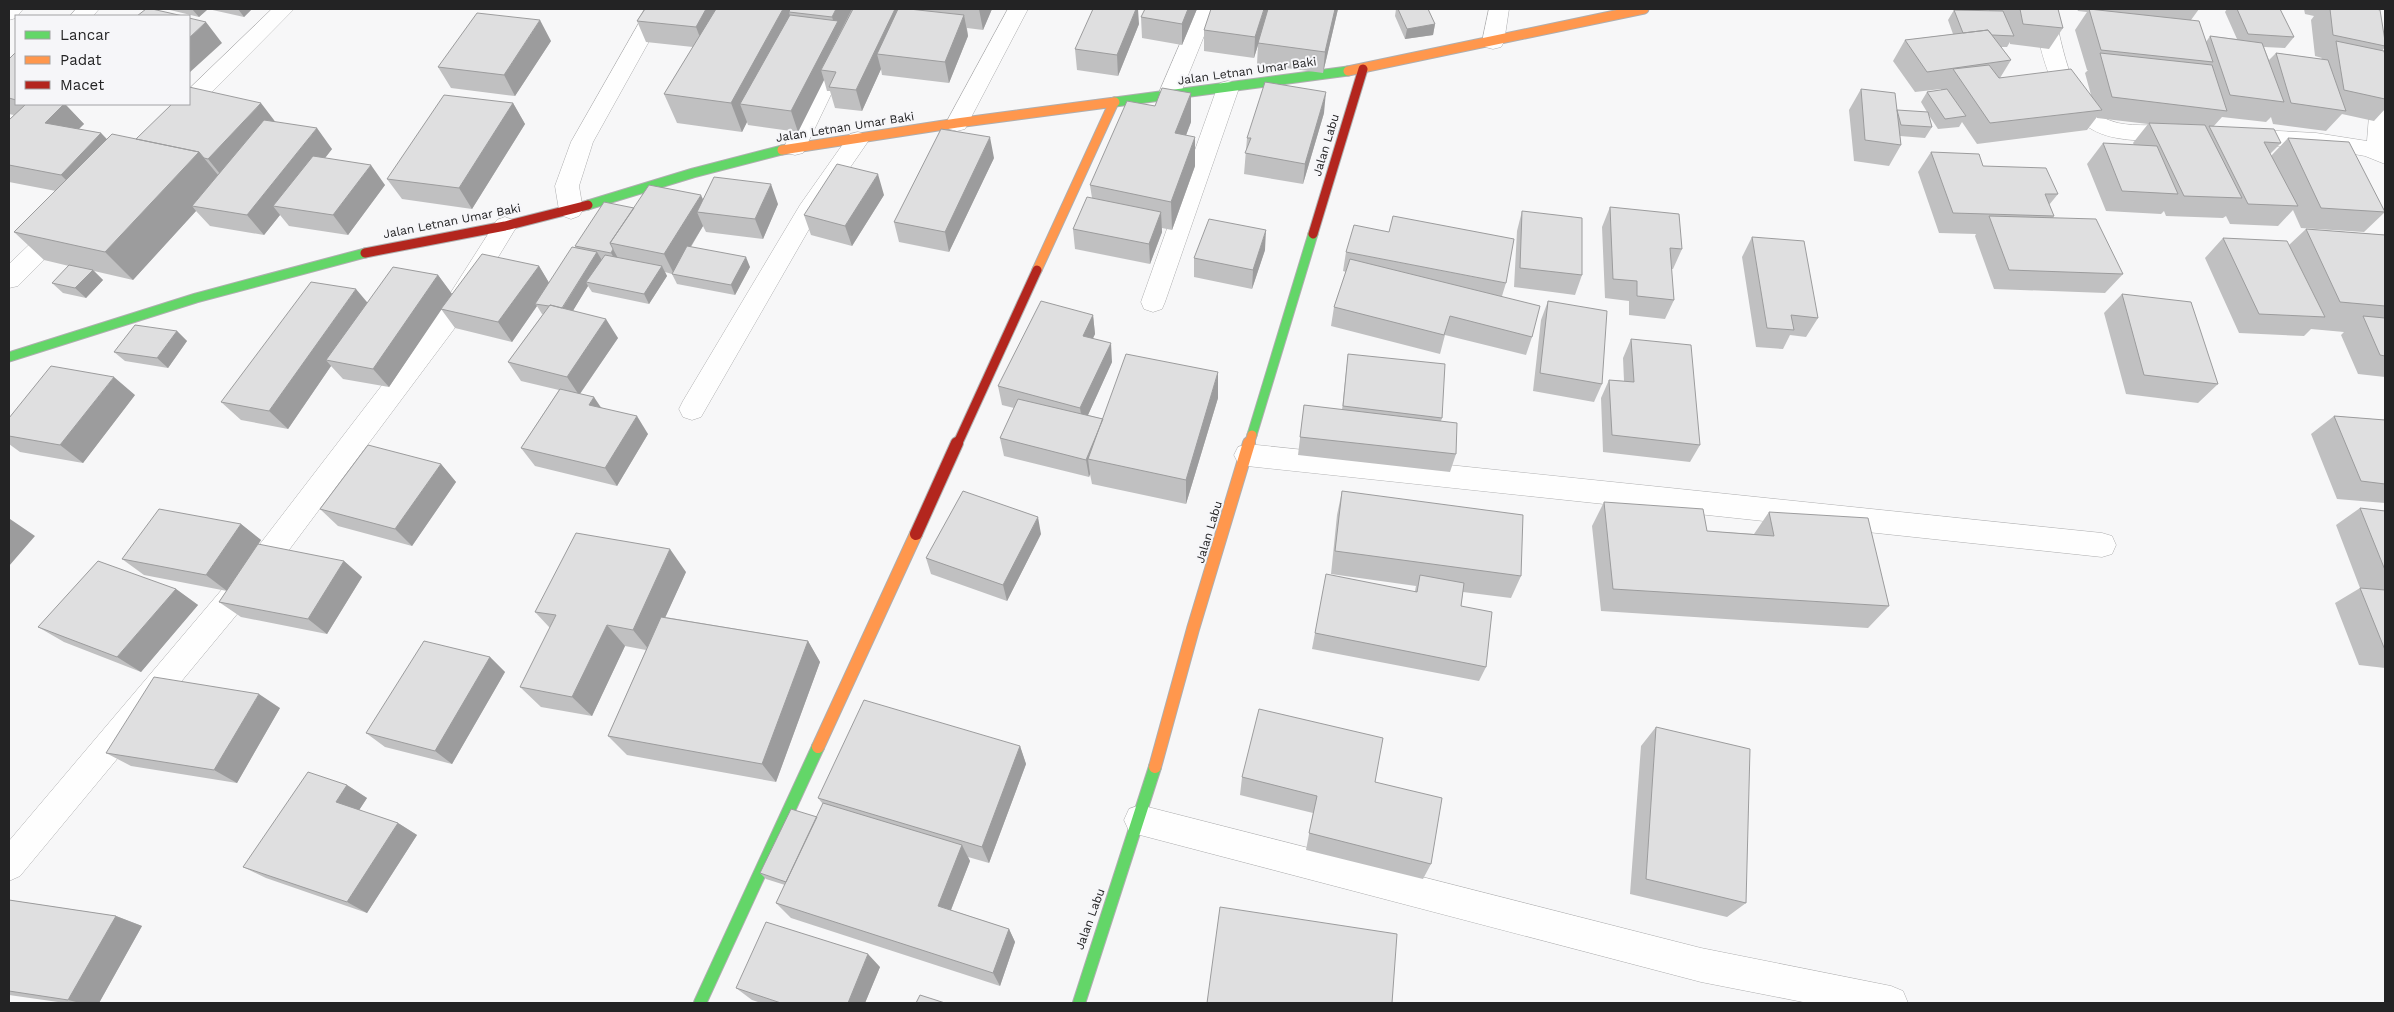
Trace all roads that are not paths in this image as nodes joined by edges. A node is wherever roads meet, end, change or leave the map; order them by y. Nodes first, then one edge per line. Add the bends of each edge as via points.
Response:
1 (14, 9) edge
2 (284, 9) edge
3 (657, 9) edge
4 (862, 9) edge
5 (1018, 9) edge
6 (1205, 9) edge
7 (1499, 9) edge
8 (1644, 9) edge
9 (2043, 9) edge
10 (9, 13) edge
11 (1493, 42) junction
12 (2385, 52) edge
13 (1363, 69) junction
14 (1228, 88) junction
15 (1169, 95) junction
16 (190, 101) edge
17 (1114, 102) junction
18 (957, 123) junction
19 (858, 140) junction
20 (795, 147) junction
21 (2381, 154) edge
22 (572, 210) junction
23 (78, 212) edge
24 (505, 226) junction
25 (9, 279) edge
26 (1153, 302) dead end
27 (9, 357) edge
28 (692, 410) dead end
29 (1247, 455) junction
30 (2102, 545) dead end
31 (1140, 820) junction
32 (9, 865) edge
33 (700, 1003) edge
34 (1079, 1003) edge
35 (1892, 1003) edge

1 - 10 street
2 - 16 street
3 - 22 street via 582,142 567,186
4 - 20 street
5 - 18 street
6 - 15 street
7 - 11 street
8 - 11 street, Jalan Letnan Umar Baki
9 - 21 street via 2061,83 2087,119 2112,130 2341,144
11 - 13 street, Jalan Letnan Umar Baki
12 - 21 street
13 - 14 street, Jalan Letnan Umar Baki
13 - 29 street, Jalan Labu
14 - 15 street, Jalan Letnan Umar Baki
14 - 26 street
15 - 17 street, Jalan Letnan Umar Baki
17 - 18 street, Jalan Letnan Umar Baki
17 - 33 street
18 - 19 street, Jalan Letnan Umar Baki
19 - 20 street, Jalan Letnan Umar Baki
19 - 28 street via 808,211
20 - 22 street, Jalan Letnan Umar Baki via 693,173
22 - 24 street, Jalan Letnan Umar Baki
23 - 25 street
24 - 27 street, Jalan Letnan Umar Baki via 343,257 196,298
24 - 32 street via 448,318 268,557
29 - 30 street
29 - 31 street, Jalan Labu via 1193,629
31 - 34 street, Jalan Labu via 1090,960
31 - 35 street via 1701,965

